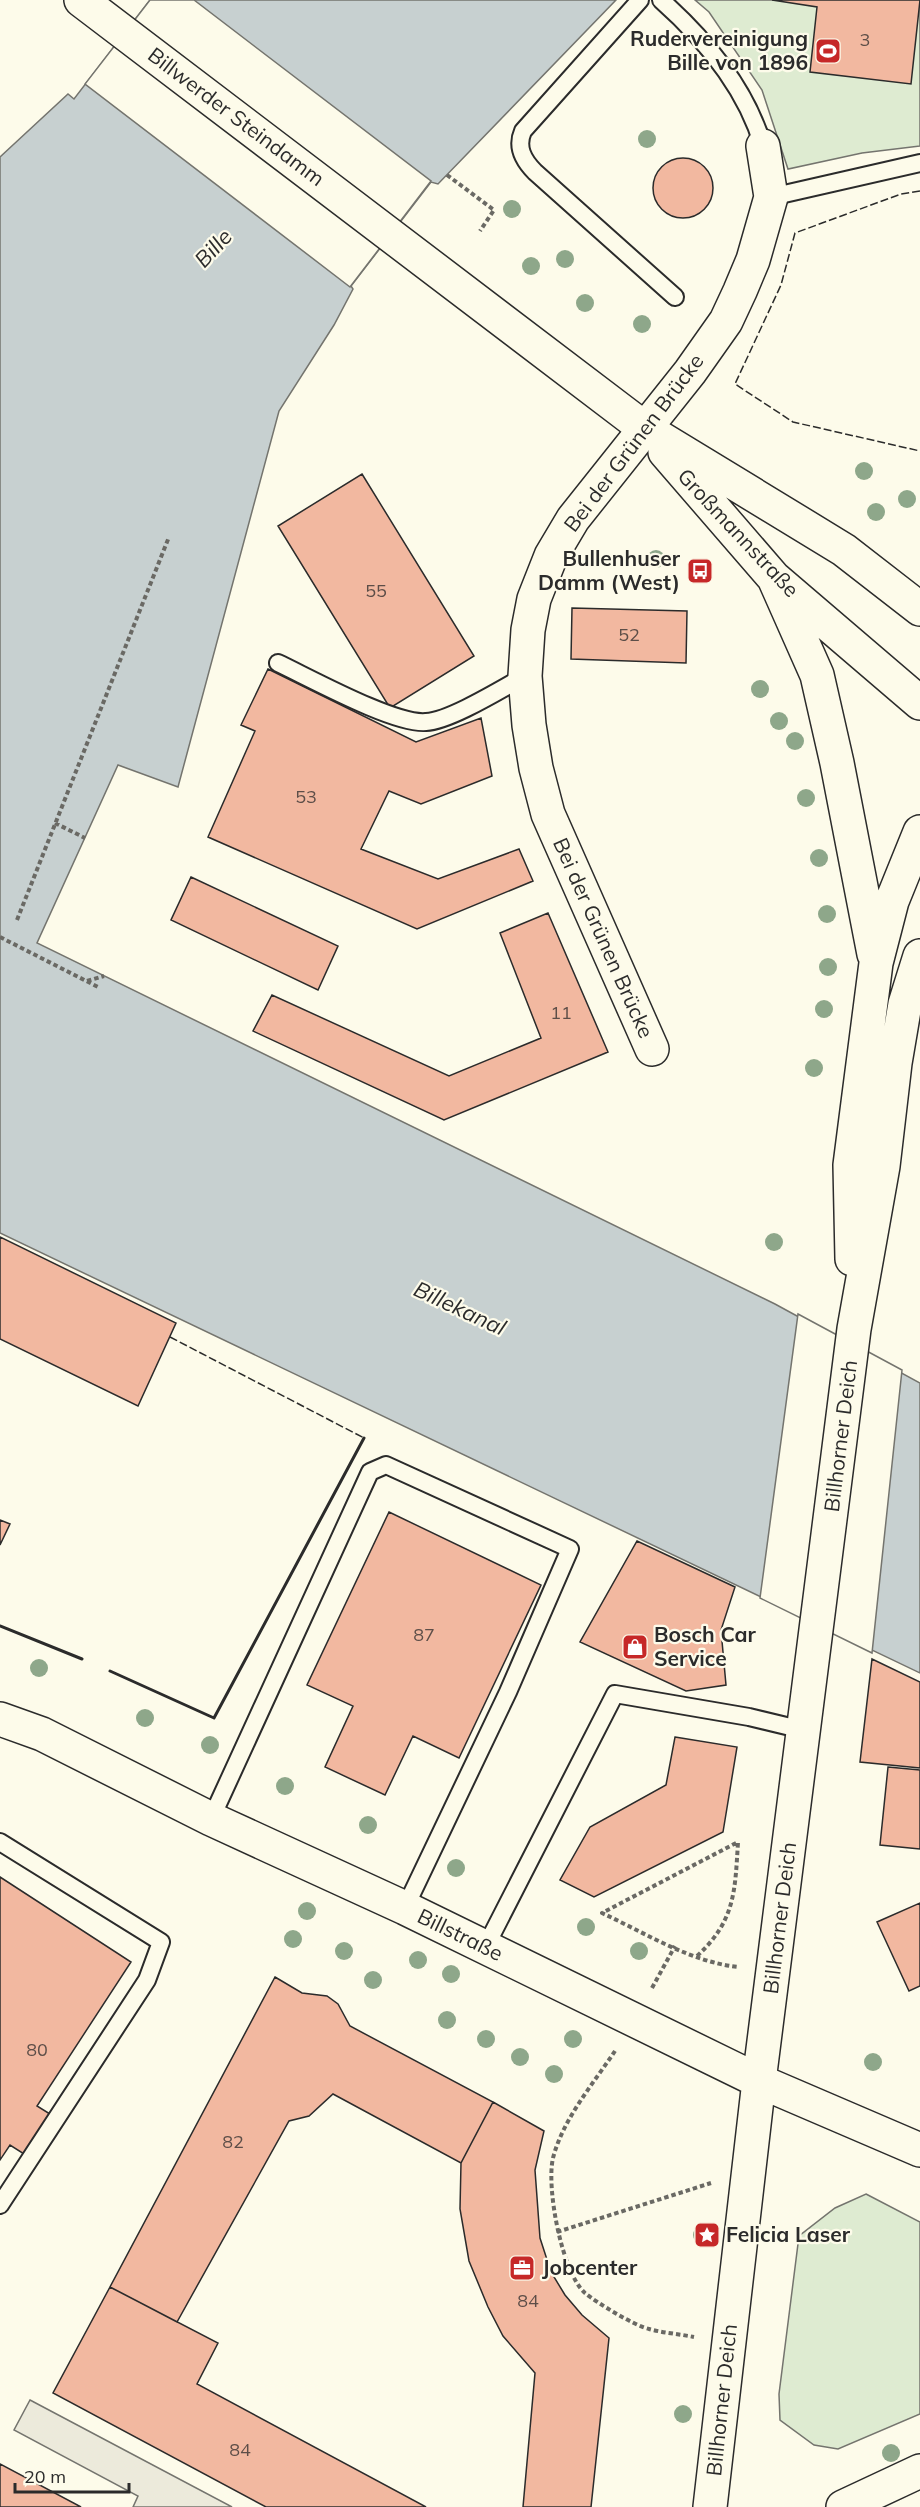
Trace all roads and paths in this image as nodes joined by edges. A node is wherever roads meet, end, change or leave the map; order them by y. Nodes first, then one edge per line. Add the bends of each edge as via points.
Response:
1 (81, 0) edge
2 (640, 0) edge
3 (662, 0) edge
4 (763, 146) joint
5 (920, 163) edge
6 (447, 175) dead end
7 (771, 197) junction
8 (480, 231) dead end
9 (391, 234) joint
10 (675, 297) dead end
11 (644, 428) junction
12 (169, 537) dead end
13 (774, 578) junction
14 (920, 609) edge
15 (278, 663) dead end
16 (525, 675) junction
17 (920, 703) edge
18 (55, 823) junction
19 (920, 832) edge
20 (85, 838) dead end
21 (17, 920) dead end
22 (0, 937) edge
23 (920, 956) edge
24 (876, 963) junction
25 (104, 976) dead end
26 (86, 981) junction
27 (100, 988) dead end
28 (652, 1048) dead end
29 (854, 1329) junction
30 (0, 1719) edge
31 (803, 1730) junction
32 (211, 1819) junction
33 (0, 1842) edge
34 (405, 1908) junction
35 (675, 1946) junction
36 (485, 1948) junction
37 (697, 1956) junction
38 (722, 1965) dead end
39 (635, 2020) junction
40 (759, 2081) junction
41 (920, 2150) edge
42 (748, 2171) junction
43 (0, 2205) edge
44 (557, 2232) junction
45 (727, 2342) junction
46 (920, 2471) edge
47 (710, 2507) edge
48 (843, 2507) edge

1 - 9 street, Billwerder Steindamm
2 - 10 lane via 524,130 520,146 535,172
3 - 4 lane via 682,18 735,84 748,104
4 - 7 street, Bei der Grünen Brücke
5 - 7 lane
6 - 8 path via 494,210
7 - 11 street, Bei der Grünen Brücke via 753,260 726,321
9 - 11 street, Großmannstraße
11 - 13 street, Großmannstraße
11 - 14 street, Großmannstraße via 843,550
11 - 16 street, Bei der Grünen Brücke via 573,519 551,556 534,599
12 - 18 path
13 - 17 street, Großmannstraße
13 - 24 street via 817,675
15 - 16 lane via 401,719 427,722 485,698
16 - 28 street, Bei der Grünen Brücke via 536,768 548,814
18 - 20 path
18 - 21 path
19 - 24 street, Billhorner Deich via 892,901
22 - 26 path
23 - 29 street, Billhorner Deich via 905,1004 883,1166
24 - 29 street, Billhorner Deich via 850,1165
25 - 26 path
26 - 27 path
29 - 31 street, Billhorner Deich
30 - 32 street, Billstraße via 42,1734
31 - 36 lane via 615,1694
31 - 40 street, Billhorner Deich
32 - 34 street, Billstraße
32 - 34 lane via 370,1472 386,1465 570,1549 499,1712
33 - 43 lane via 161,1942 147,1980
34 - 36 street, Billstraße
35 - 37 path
35 - 37 path via 602,1913 738,1842 735,1897 724,1925
35 - 39 path
36 - 39 street, Billstraße
37 - 38 path
39 - 40 street, Billstraße
39 - 44 path via 568,2124 553,2158 550,2193
40 - 41 street, Billstraße
40 - 42 street, Billhorner Deich
42 - 44 path
42 - 45 street, Billhorner Deich
44 - 45 path via 584,2292 646,2329
45 - 47 street, Billhorner Deich
46 - 48 street

